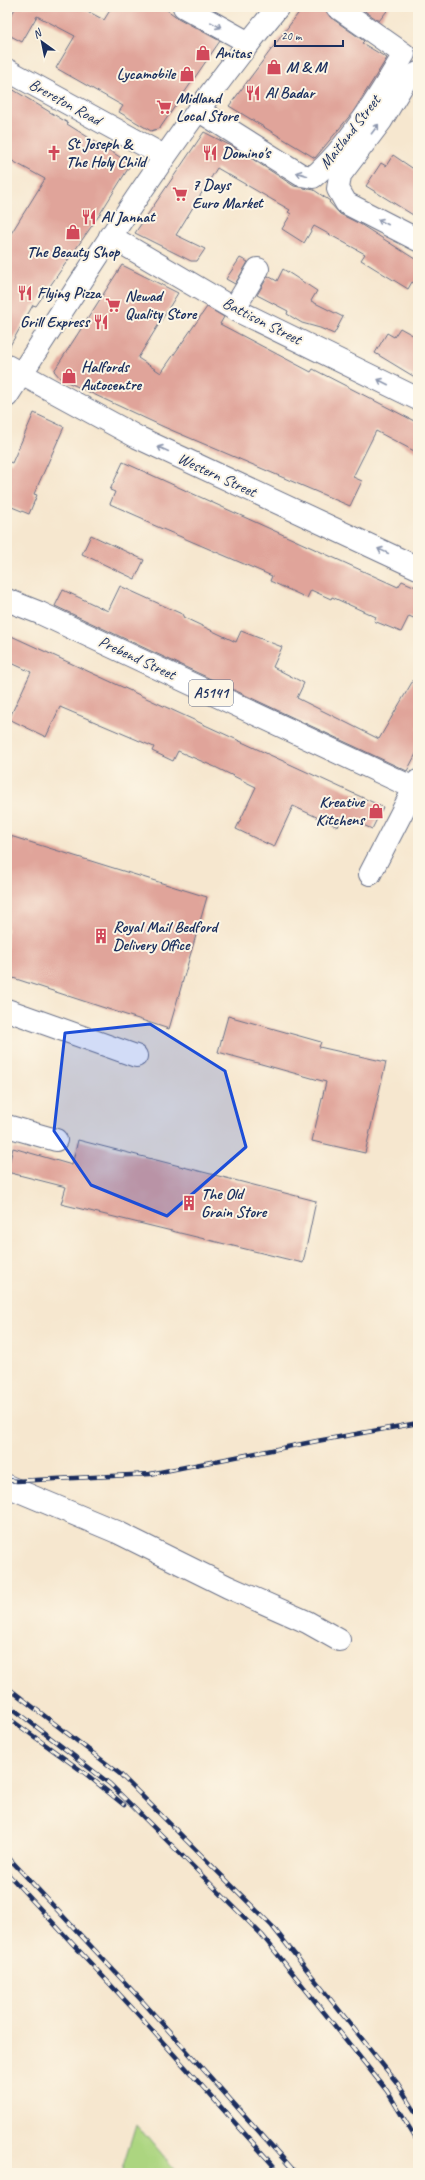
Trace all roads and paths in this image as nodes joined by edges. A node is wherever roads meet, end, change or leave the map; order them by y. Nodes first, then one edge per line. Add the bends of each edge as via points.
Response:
1 (184, 7) edge
2 (278, 7) edge
3 (337, 7) edge
4 (248, 43) junction
5 (7, 70) edge
6 (418, 73) edge
7 (198, 110) junction
8 (164, 156) junction
9 (110, 236) junction
10 (418, 240) edge
11 (258, 269) dead end
12 (234, 309) junction
13 (14, 370) edge
14 (7, 396) edge
15 (418, 399) edge
16 (418, 568) edge
17 (7, 600) edge
18 (417, 786) edge
19 (370, 874) dead end
20 (7, 1010) edge
21 (136, 1056) dead end
22 (7, 1126) edge
23 (56, 1140) dead end
24 (7, 1486) edge
25 (339, 1640) dead end

1 -> 4 street
2 - 4 street
3 -> 7 street, Maitland Street via 404,54 380,95 328,164 313,177 301,175
4 - 7 street
5 - 8 street, Brereton Road
10 -> 6 street, Maitland Street via 346,203 338,189 340,175 381,121 405,81
7 - 8 street
8 - 9 street
9 - 12 street, Battison Street
9 - 13 street
11 - 12 street
15 -> 12 street, Battison Street
13 - 14 street
16 -> 13 street, Western Street via 137,437
17 - 18 street, Prebend Street / A5141
18 - 19 street
20 - 21 street
22 - 23 street
24 - 25 street via 117,1532 228,1587 308,1622

